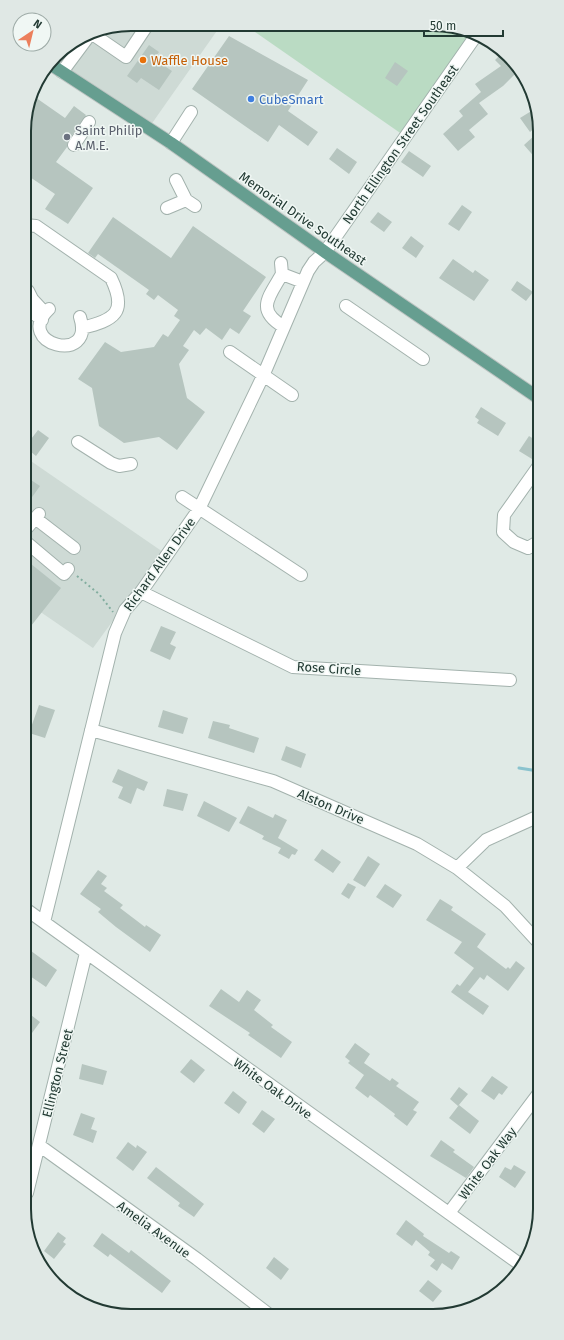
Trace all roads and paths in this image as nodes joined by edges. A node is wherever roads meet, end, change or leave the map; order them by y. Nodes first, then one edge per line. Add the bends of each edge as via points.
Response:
1 (143, 31) edge
2 (97, 37) edge
3 (473, 39) edge
4 (84, 43) edge
5 (54, 67) edge
6 (62, 72) junction
7 (191, 112) dead end
8 (89, 122) dead end
9 (171, 143) junction
10 (74, 145) dead end
11 (176, 180) dead end
12 (167, 208) dead end
13 (31, 226) edge
14 (325, 252) junction
15 (303, 282) junction
16 (31, 297) edge
17 (346, 306) dead end
18 (31, 309) edge
19 (45, 314) junction
20 (284, 327) junction
21 (230, 352) dead end
22 (423, 359) dead end
23 (263, 376) junction
24 (292, 395) dead end
25 (533, 395) edge
26 (78, 442) dead end
27 (131, 464) dead end
28 (533, 474) edge
29 (182, 497) dead end
30 (199, 509) junction
31 (31, 524) edge
32 (533, 545) edge
33 (31, 546) edge
34 (74, 548) dead end
35 (68, 569) joint
36 (301, 575) dead end
37 (141, 592) junction
38 (118, 628) junction
39 (510, 680) dead end
40 (91, 730) junction
41 (533, 819) edge
42 (457, 868) junction
43 (31, 913) edge
44 (44, 922) junction
45 (533, 936) edge
46 (86, 953) junction
47 (533, 1101) edge
48 (40, 1146) junction
49 (31, 1165) edge
50 (449, 1213) junction
51 (517, 1262) edge
52 (262, 1309) edge

1 - 2 street via 126,57
3 - 14 street, North Ellington Street Southeast
4 - 6 street
5 - 6 main road, Memorial Drive Southeast
6 - 9 main road, Memorial Drive Southeast
7 - 9 street
8 - 10 street
9 - 14 main road, Memorial Drive Southeast
11 - 12 street via 191,203
13 - 19 street via 36,226 111,278 120,303 117,312 100,324 81,322 77,339 62,346 56,346 43,335 41,330
14 - 15 street, Richard Allen Drive via 314,262
14 - 25 main road, Memorial Drive Southeast
15 - 20 street, Richard Allen Drive
15 - 20 street via 282,269 268,300 266,308 271,320
16 - 19 street
17 - 22 street
18 - 19 street
20 - 23 street, Richard Allen Drive
21 - 23 street
23 - 24 street
23 - 30 street, Richard Allen Drive
26 - 27 street via 111,463 119,466
28 - 32 street via 504,515 503,532 514,542 528,548
29 - 30 street
30 - 36 street
30 - 37 street, Richard Allen Drive
31 - 34 street via 37,516
33 - 35 street via 64,574
35 - 38 path via 99,594 114,614
37 - 38 street, Richard Allen Drive via 125,610
37 - 39 street, Rose Circle via 292,667
38 - 40 street, Richard Allen Drive
40 - 42 street, Alston Drive via 273,782 417,844
40 - 44 street, Richard Allen Drive
41 - 42 street via 486,840
42 - 45 street, Alston Drive via 505,906
43 - 44 street, White Oak Drive
44 - 46 street, White Oak Drive
46 - 48 street, Ellington Street
46 - 50 street, White Oak Drive
47 - 50 street, White Oak Way
48 - 49 street, Ellington Street
48 - 52 street, Amelia Avenue
50 - 51 street, White Oak Drive

